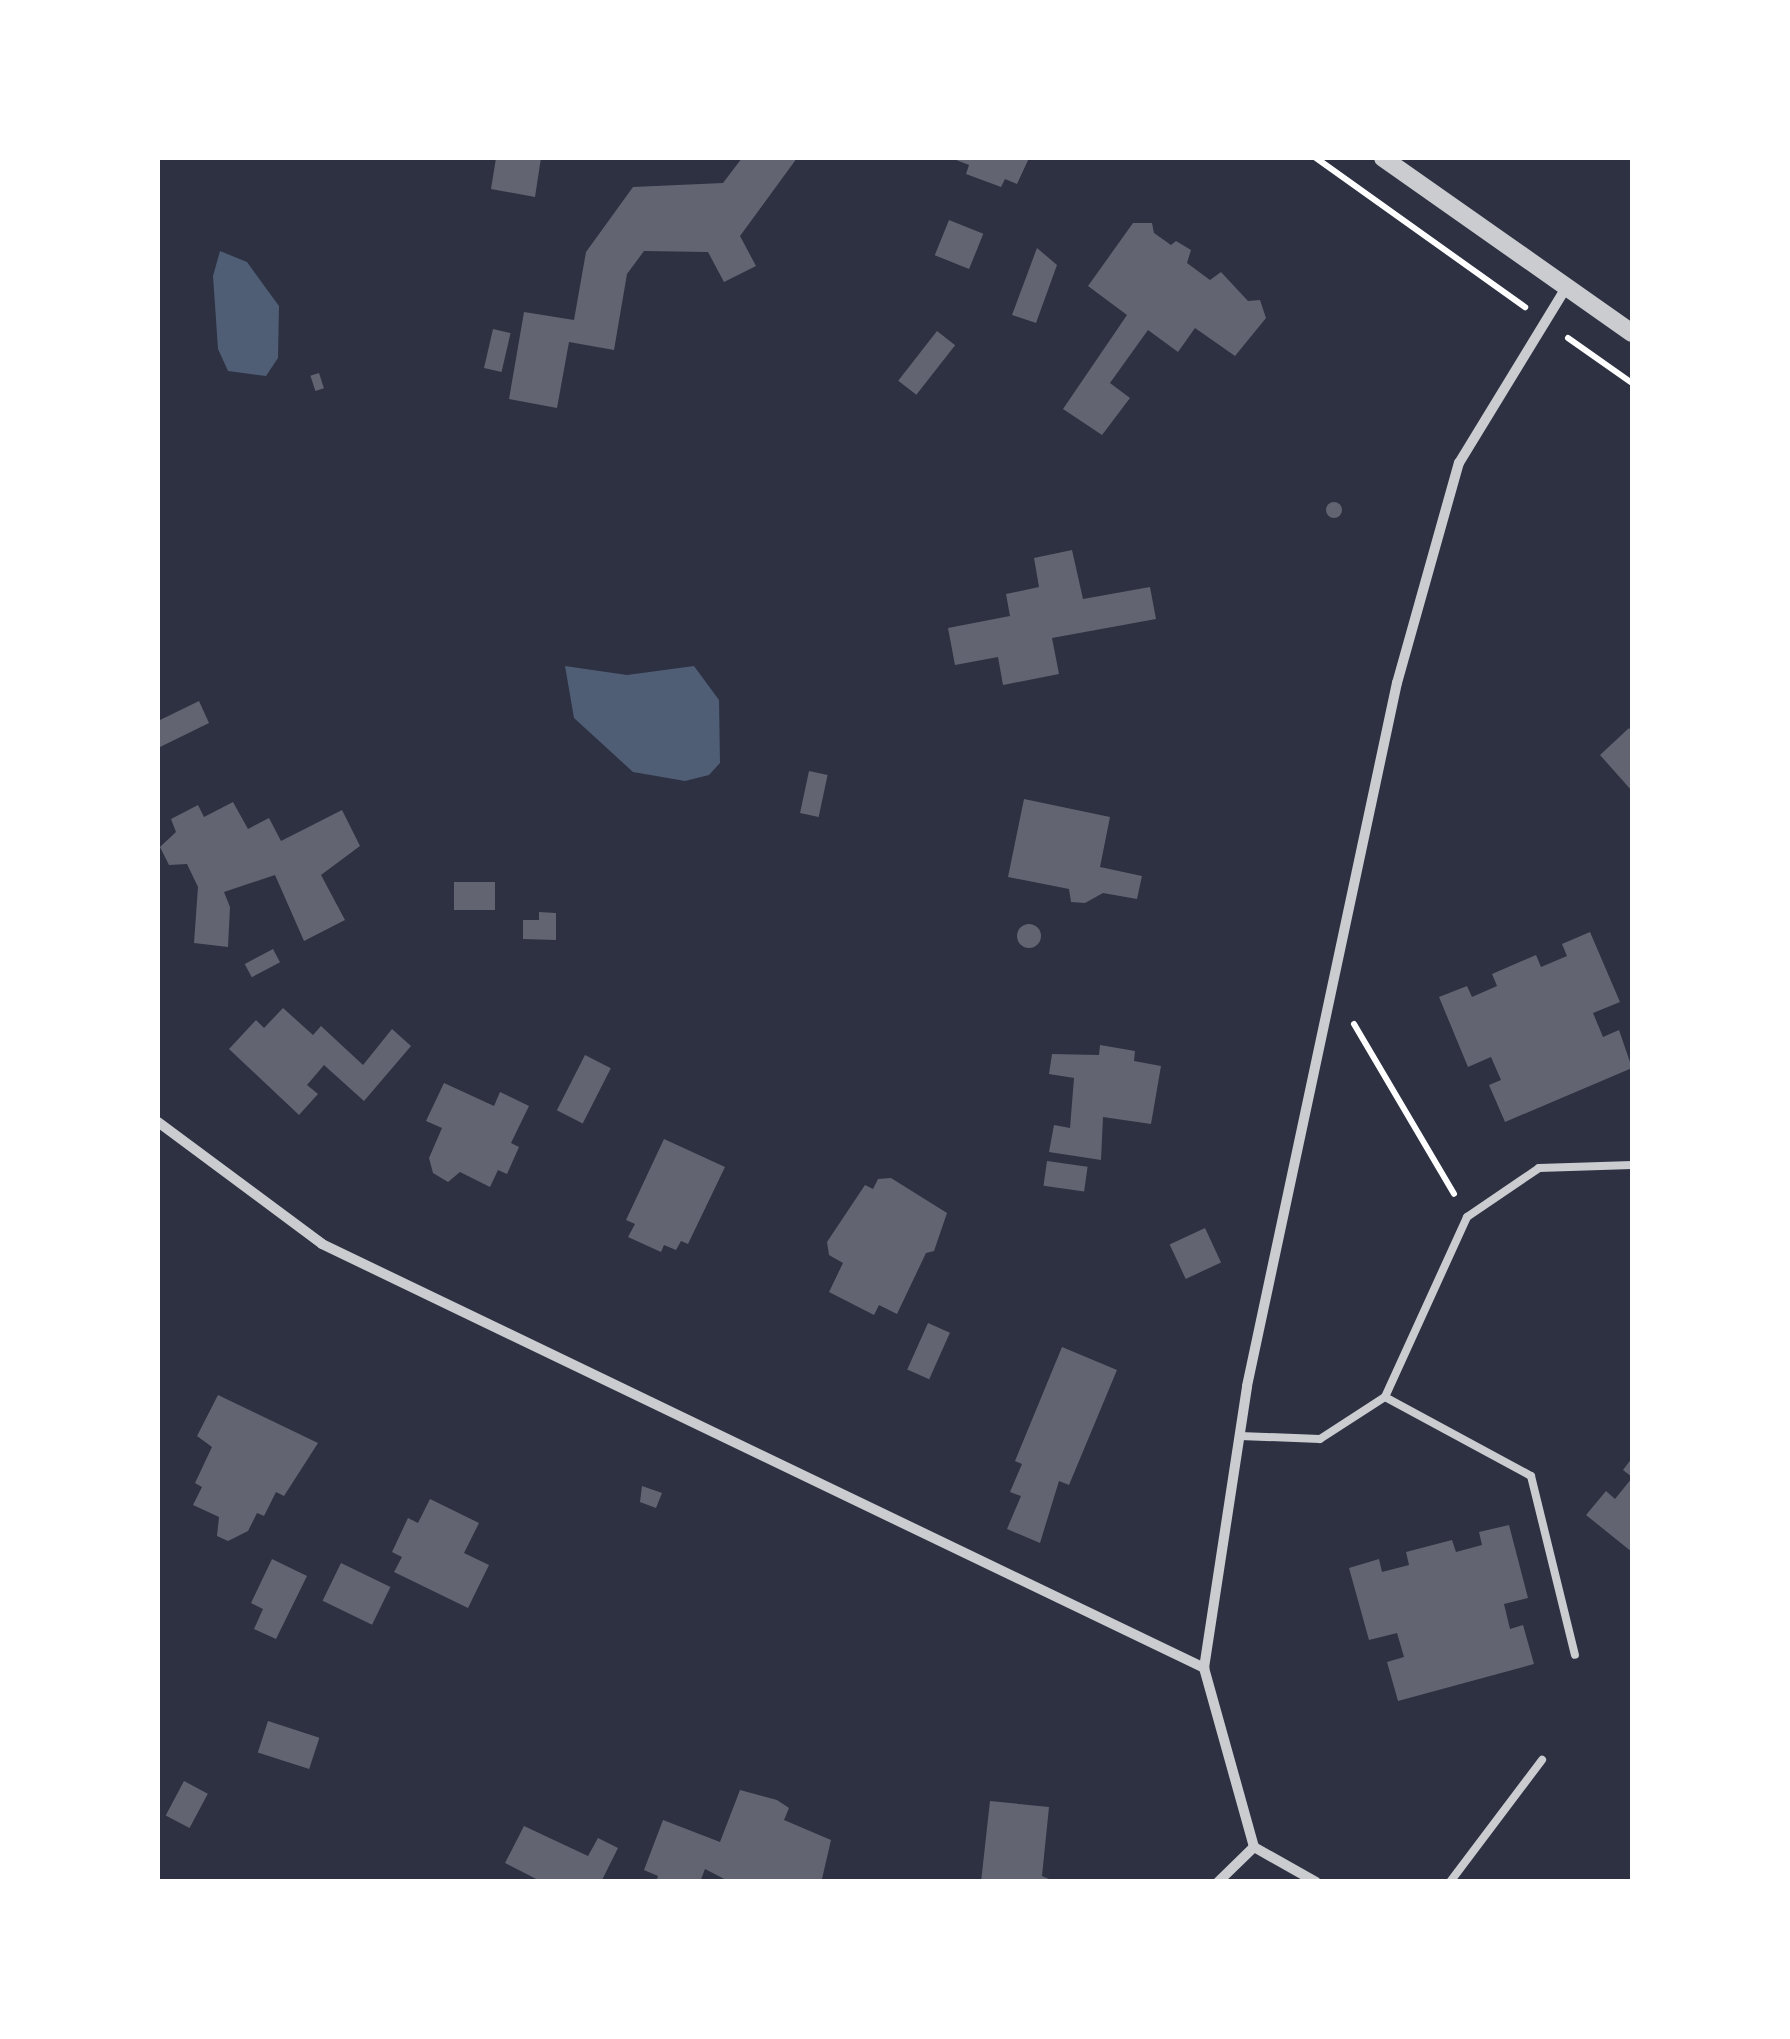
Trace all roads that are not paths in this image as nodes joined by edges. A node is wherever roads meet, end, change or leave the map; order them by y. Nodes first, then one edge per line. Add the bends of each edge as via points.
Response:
1 (1383, 158) edge
2 (1566, 286) junction
3 (1632, 333) edge
4 (158, 1122) edge
5 (1632, 1165) edge
6 (1385, 1397) junction
7 (1240, 1436) junction
8 (1575, 1655) dead end
9 (1204, 1668) junction
10 (1542, 1760) dead end
11 (1254, 1847) junction
12 (1218, 1882) edge
13 (1316, 1882) edge
14 (1450, 1882) edge

1 - 2 street
2 - 3 street
2 - 7 street via 1459,464 1397,683
4 - 9 street via 322,1244
5 - 6 lane via 1538,1168 1467,1217
6 - 7 lane via 1320,1438
6 - 8 lane via 1531,1476
7 - 9 street
9 - 11 street
10 - 14 lane
11 - 12 street
11 - 13 street

